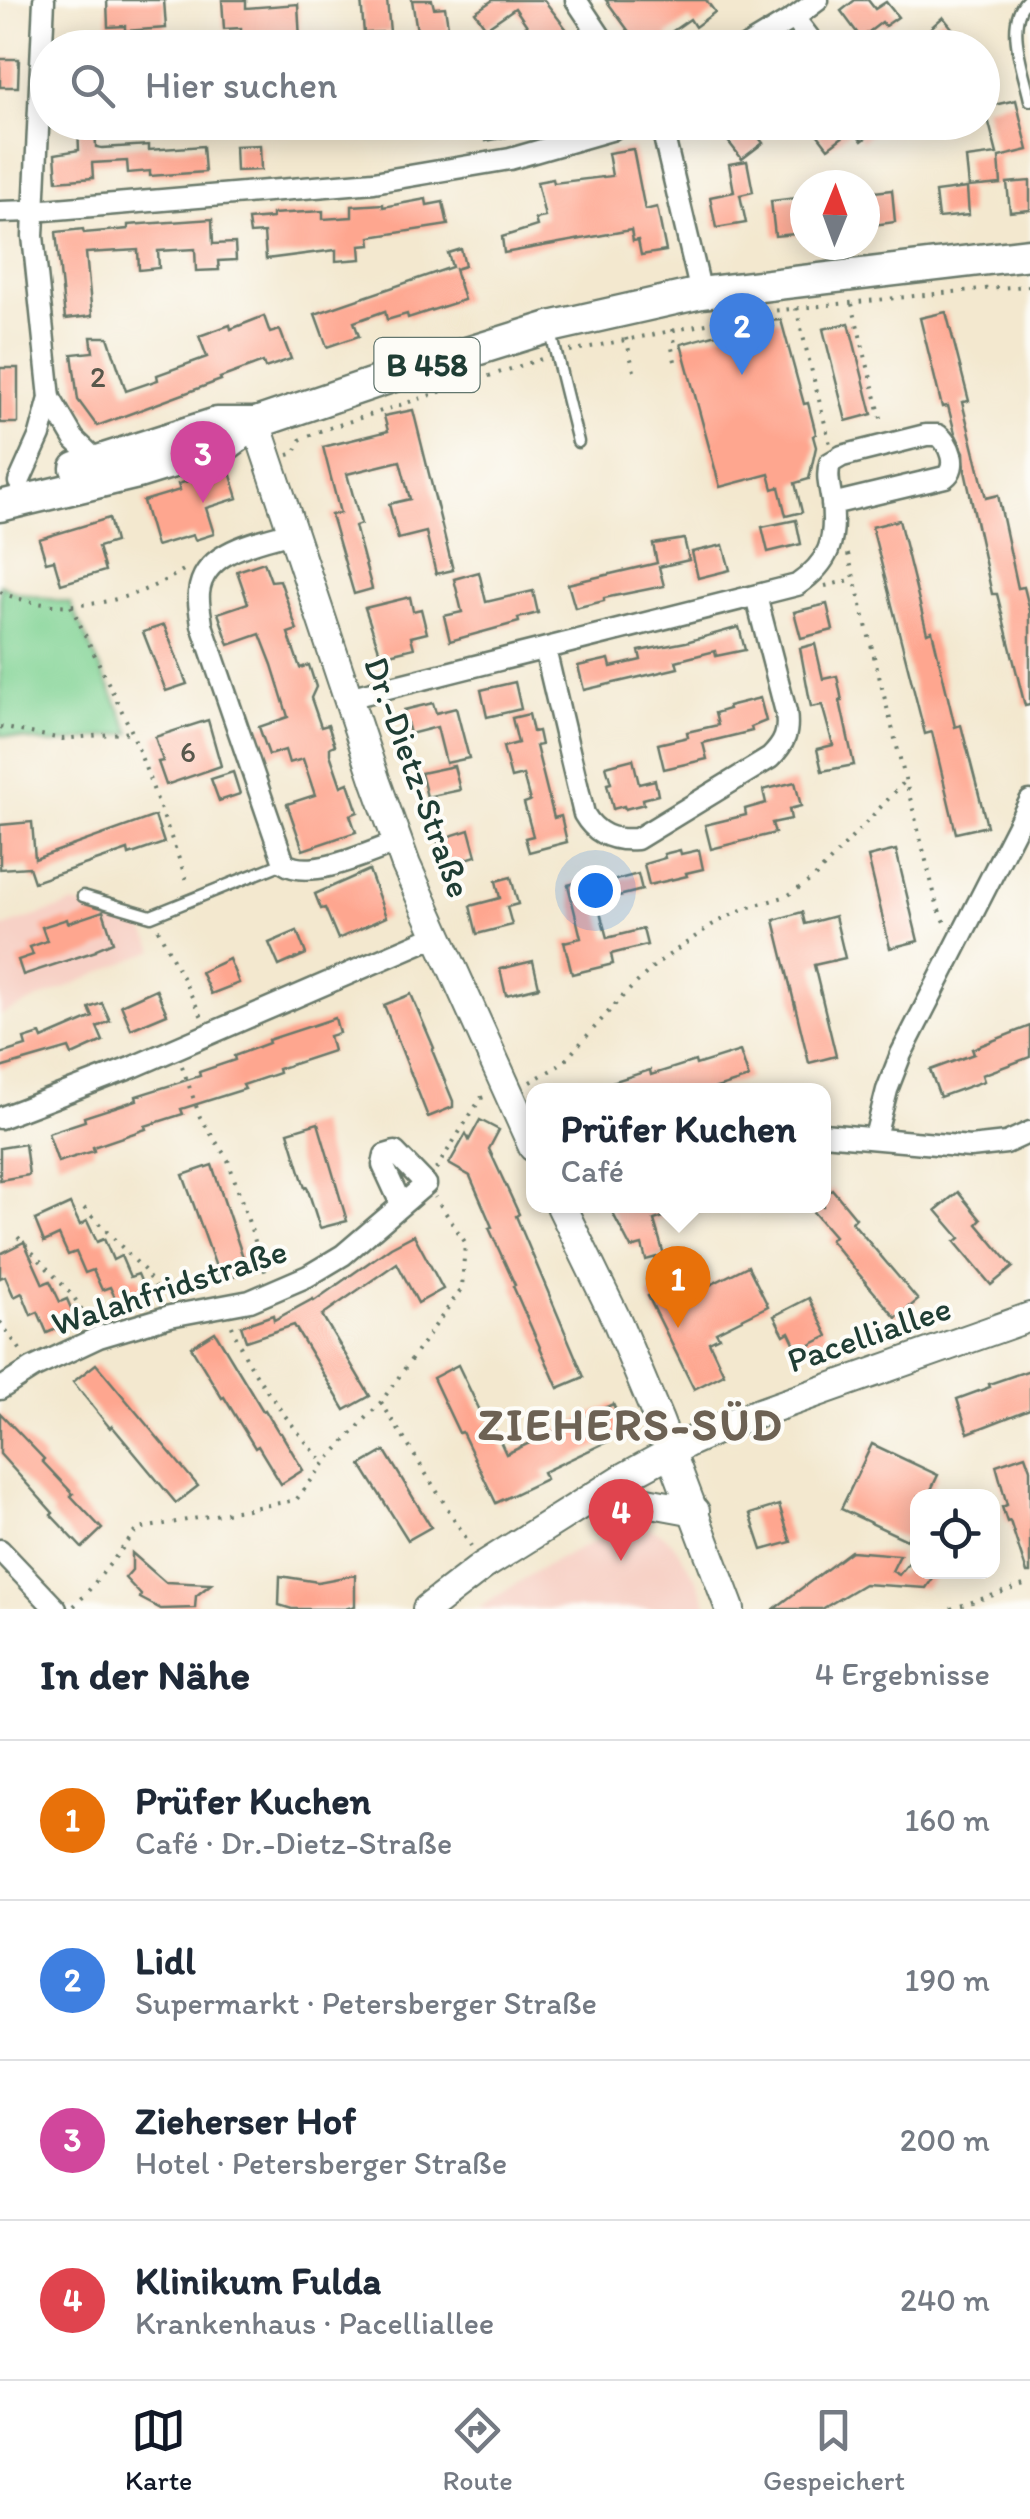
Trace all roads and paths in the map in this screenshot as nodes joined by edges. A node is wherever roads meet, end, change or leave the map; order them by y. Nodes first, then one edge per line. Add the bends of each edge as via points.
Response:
1 (44, 0) edge
2 (576, 0) edge
3 (818, 0) edge
4 (1027, 0) edge
5 (794, 18) junction
6 (42, 30) edge
7 (596, 30) edge
8 (774, 30) edge
9 (804, 30) edge
10 (1030, 100) edge
11 (37, 140) edge
12 (576, 140) edge
13 (665, 140) edge
14 (33, 211) junction
15 (0, 212) edge
16 (1030, 254) edge
17 (1030, 286) edge
18 (701, 293) junction
19 (852, 302) junction
20 (796, 308) junction
21 (673, 329) junction
22 (626, 338) junction
23 (553, 341) junction
24 (863, 348) junction
25 (856, 350) dead end
26 (675, 362) dead end
27 (634, 371) dead end
28 (873, 387) junction
29 (866, 389) dead end
30 (50, 398) junction
31 (256, 424) junction
32 (578, 442) dead end
33 (888, 445) junction
34 (279, 458) junction
35 (834, 460) junction
36 (99, 463) junction
37 (6, 491) edge
38 (832, 504) junction
39 (292, 532) junction
40 (846, 547) dead end
41 (190, 566) dead end
42 (0, 592) edge
43 (756, 596) junction
44 (70, 606) junction
45 (545, 650) junction
46 (348, 698) junction
47 (0, 727) edge
48 (132, 732) junction
49 (906, 780) junction
50 (1030, 801) edge
51 (398, 842) junction
52 (284, 863) junction
53 (83, 896) dead end
54 (194, 900) junction
55 (152, 916) junction
56 (436, 936) junction
57 (956, 944) junction
58 (211, 1034) junction
59 (174, 1049) junction
60 (526, 1083) edge
61 (527, 1083) edge
62 (506, 1088) junction
63 (0, 1118) edge
64 (526, 1132) edge
65 (1030, 1132) edge
66 (831, 1134) edge
67 (875, 1137) junction
68 (426, 1184) junction
69 (401, 1204) junction
70 (84, 1208) dead end
71 (564, 1213) edge
72 (18, 1237) dead end
73 (272, 1292) junction
74 (226, 1307) junction
75 (170, 1316) junction
76 (1030, 1317) edge
77 (0, 1322) edge
78 (99, 1338) junction
79 (34, 1368) junction
80 (0, 1389) edge
81 (380, 1402) junction
82 (671, 1452) junction
83 (324, 1464) junction
84 (584, 1502) junction
85 (695, 1511) junction
86 (0, 1550) edge
87 (483, 1566) junction
88 (1030, 1583) edge
89 (56, 1609) edge
90 (70, 1609) edge
91 (427, 1609) edge
92 (730, 1609) edge
93 (951, 1609) edge

1 - 6 street
2 - 7 street
3 - 5 street
4 - 10 lane via 1015,30
5 - 8 street
5 - 9 street
11 - 14 street
12 - 14 street via 510,159 374,182
13 - 18 street
14 - 15 street
14 - 30 street
16 - 18 main road, B 458
17 - 19 path
18 - 23 main road, B 458
19 - 20 path
19 - 24 path
20 - 21 path
20 - 35 path
21 - 22 path
21 - 26 path
22 - 23 path
22 - 27 path
23 - 31 main road, B 458 via 412,370
23 - 32 lane
23 - 34 path via 500,370 318,432
24 - 25 path
24 - 28 path
28 - 29 path
28 - 33 path
30 - 36 street via 74,439
30 - 37 street via 40,436
31 - 34 main road, Dr.-Dietz-Straße
31 - 36 main road, B 458 via 217,424
31 - 37 main road, B 458 via 224,446 138,474
33 - 35 street
33 - 38 street via 938,436 953,468
34 - 39 main road, Dr.-Dietz-Straße
35 - 38 street via 827,473
36 - 37 main road, B 458
38 - 43 street via 832,539 817,569 797,584
39 - 46 main road, Dr.-Dietz-Straße
39 - 52 street via 210,565 199,596 202,625
40 - 49 path
41 - 44 path via 138,593
42 - 44 path
43 - 45 street
43 - 45 street via 786,712 784,741 770,758 637,838 605,836 584,814
44 - 48 path
45 - 46 street
46 - 51 main road, Dr.-Dietz-Straße
47 - 48 path via 62,739
48 - 54 path
49 - 57 path via 938,908
49 - 61 path via 814,878 787,896 712,924 656,964 562,1064
50 - 57 street
51 - 52 street via 323,867
51 - 56 main road, Dr.-Dietz-Straße
52 - 54 lane
53 - 55 lane
54 - 55 lane
55 - 58 path
56 - 58 street
56 - 62 main road, Dr.-Dietz-Straße
57 - 67 street via 900,1054
58 - 59 street
59 - 63 street
59 - 73 path via 200,1118 228,1160
60 - 62 path
62 - 64 main road, Dr.-Dietz-Straße
62 - 68 path via 481,1098
65 - 67 street via 970,1147
66 - 67 street
68 - 69 street, Walahfridstraße
68 - 69 street via 395,1152 385,1155 382,1165
68 - 81 path via 465,1242 462,1288
69 - 73 street, Walahfridstraße via 344,1256
70 - 75 path via 145,1271
71 - 82 main road
72 - 78 path via 74,1296
73 - 74 street, Walahfridstraße
74 - 75 street, Walahfridstraße
74 - 83 path via 238,1344
75 - 78 street, Walahfridstraße
76 - 82 main road, Pacelliallee via 739,1420
77 - 79 path
78 - 79 street, Walahfridstraße
79 - 80 street, Walahfridstraße
81 - 83 path
81 - 87 path
82 - 84 main road, Pacelliallee
82 - 85 main road
83 - 90 path via 296,1500 138,1529
84 - 85 main road via 641,1501
84 - 87 main road, Pacelliallee
85 - 92 main road
86 - 89 street
87 - 91 main road, Pacelliallee
88 - 93 path

